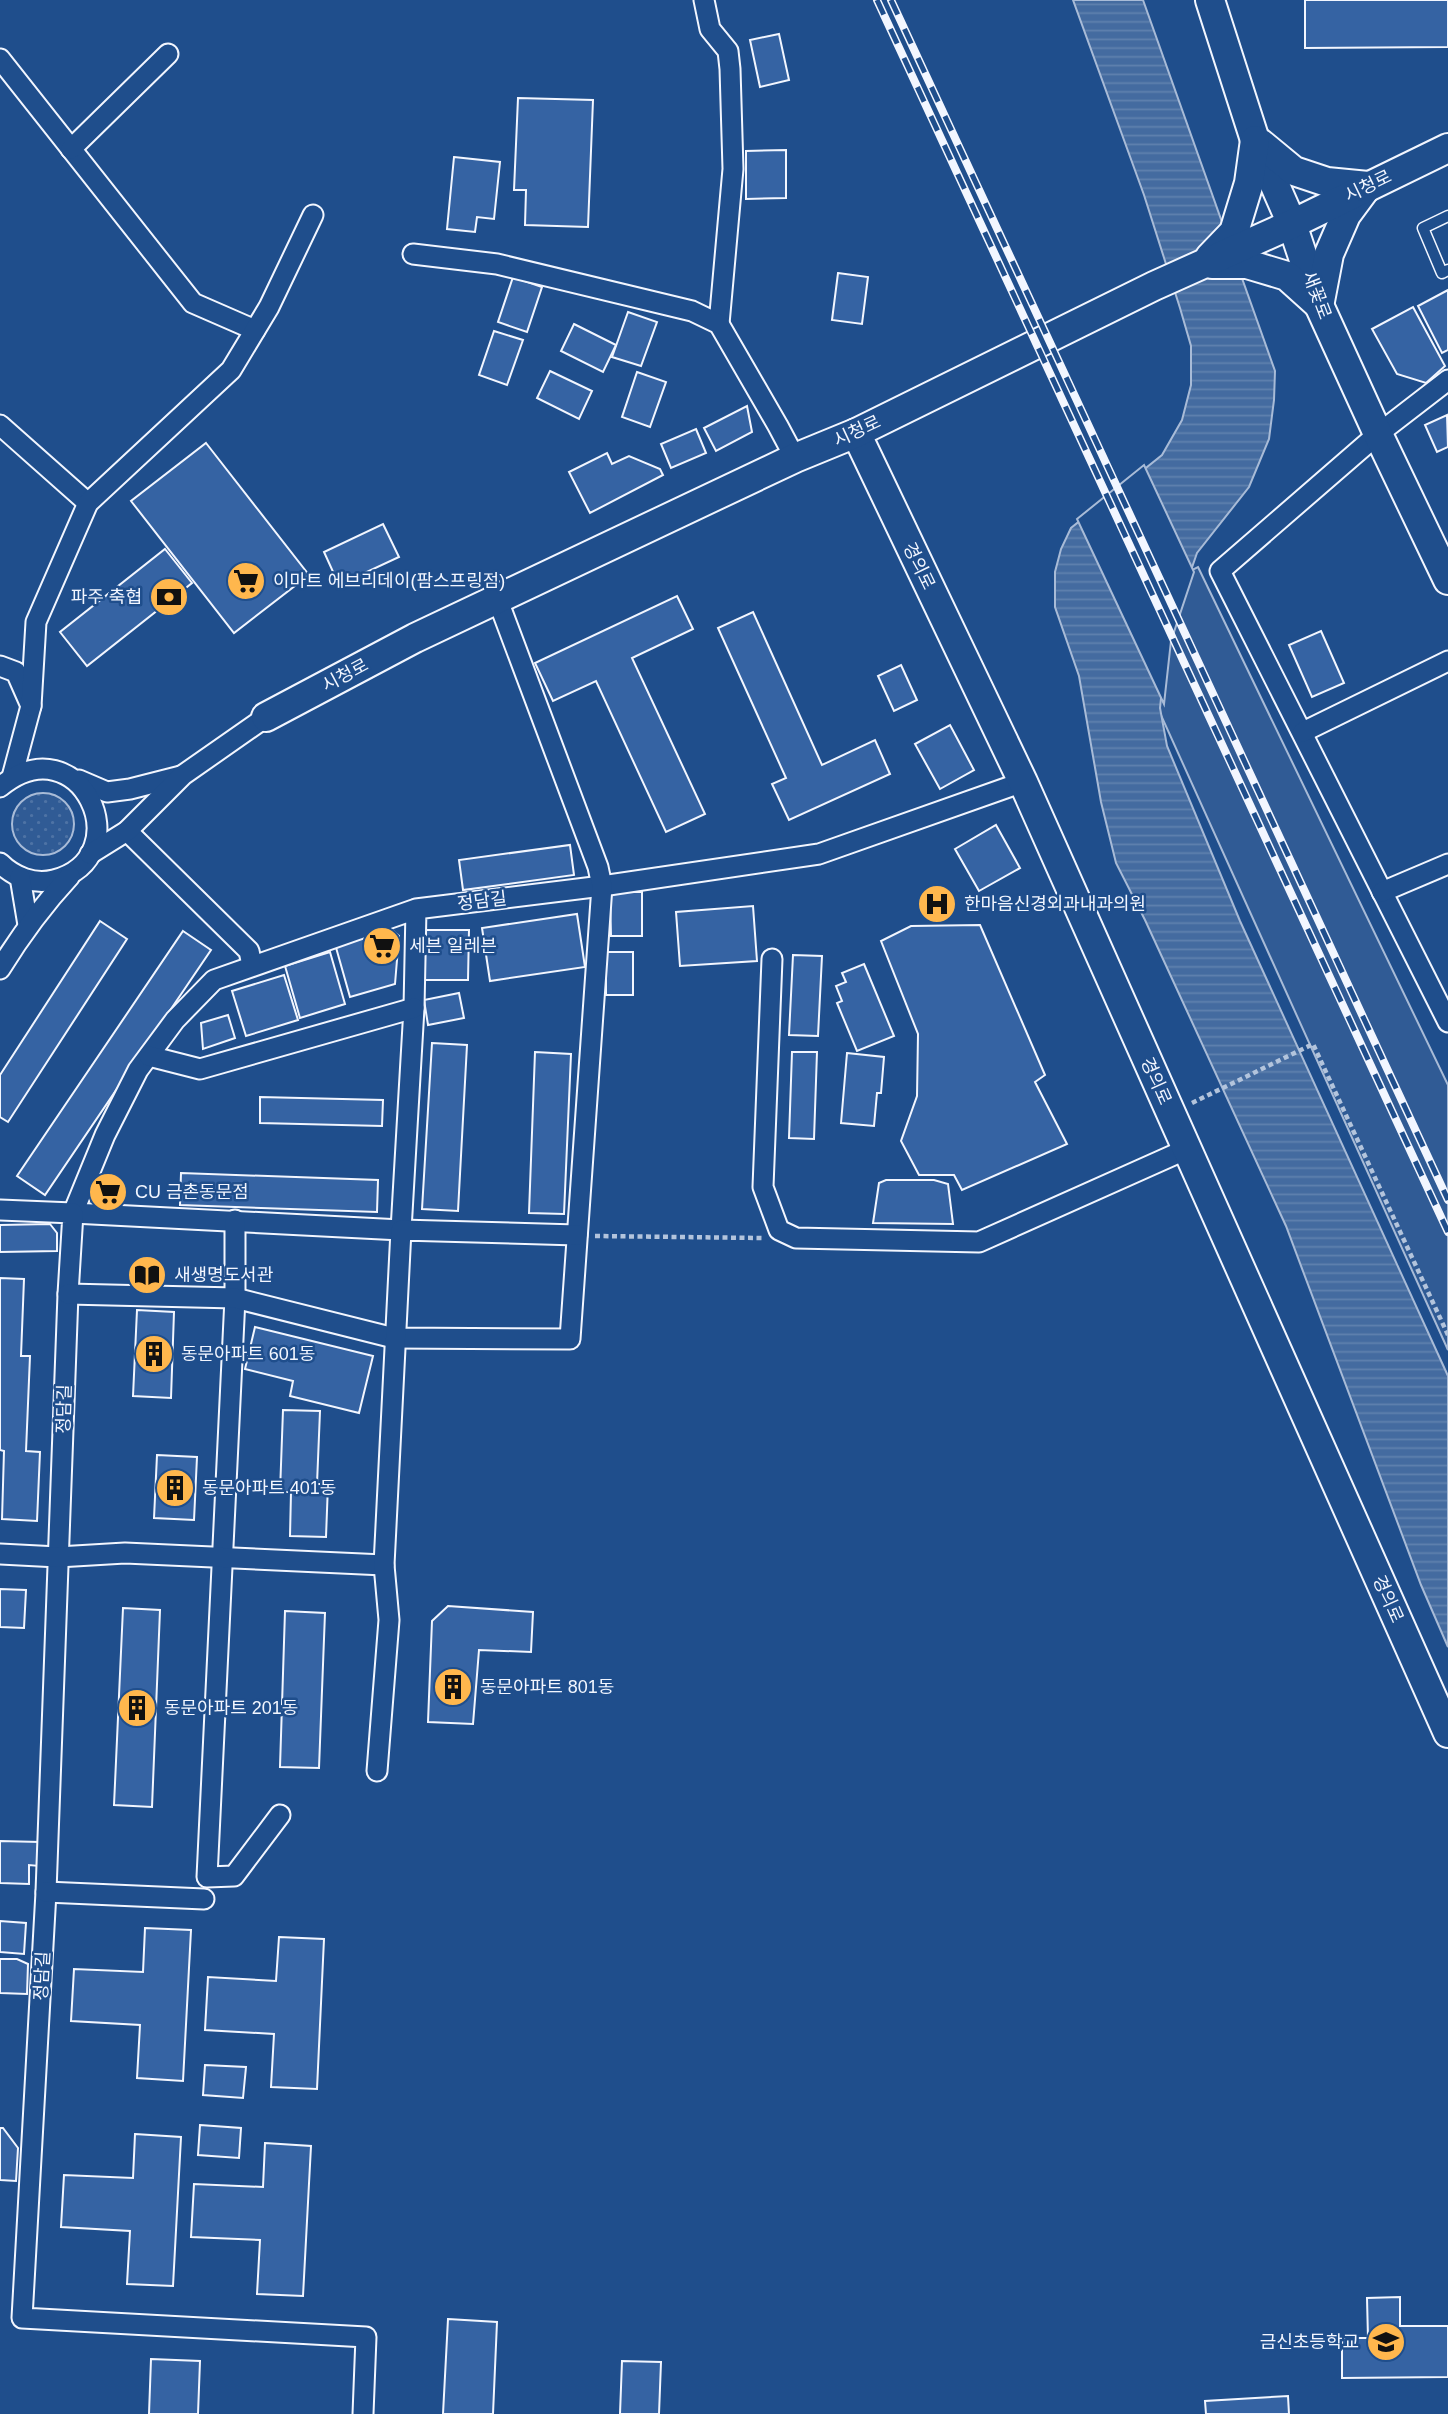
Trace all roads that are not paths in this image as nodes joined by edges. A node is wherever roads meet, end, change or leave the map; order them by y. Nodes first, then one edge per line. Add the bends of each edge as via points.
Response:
1 (704, 0) edge
2 (1210, 0) edge
3 (168, 54) dead end
4 (0, 59) edge
5 (1255, 139) junction
6 (1448, 148) edge
7 (71, 149) junction
8 (1368, 186) junction
9 (313, 215) dead end
10 (1448, 216) edge
11 (1292, 224) junction
12 (1241, 248) junction
13 (413, 254) dead end
14 (1448, 270) edge
15 (1319, 305) junction
16 (719, 324) junction
17 (255, 330) junction
18 (1448, 380) edge
19 (0, 425) edge
20 (856, 433) junction
21 (1378, 434) junction
22 (795, 458) junction
23 (88, 503) junction
24 (1448, 580) edge
25 (497, 598) junction
26 (1448, 661) edge
27 (0, 666) edge
28 (31, 706) junction
29 (266, 717) joint
30 (1303, 732) junction
31 (68, 775) junction
32 (183, 775) junction
33 (6, 782) edge
34 (1023, 782) junction
35 (127, 831) junction
36 (84, 861) junction
37 (0, 863) edge
38 (1448, 864) edge
39 (20, 877) junction
40 (602, 886) junction
41 (1382, 892) junction
42 (416, 909) junction
43 (28, 925) junction
44 (772, 959) dead end
45 (252, 965) junction
46 (0, 969) edge
47 (414, 1008) junction
48 (1448, 1022) edge
49 (149, 1056) junction
50 (1187, 1149) junction
51 (0, 1210) edge
52 (73, 1213) junction
53 (235, 1220) junction
54 (401, 1230) junction
55 (577, 1236) junction
56 (68, 1294) junction
57 (235, 1298) junction
58 (394, 1339) junction
59 (0, 1554) edge
60 (58, 1557) junction
61 (222, 1557) junction
62 (384, 1565) junction
63 (1448, 1733) edge
64 (377, 1771) dead end
65 (280, 1815) dead end
66 (46, 1892) junction
67 (204, 1899) dead end
68 (363, 2414) edge

1 - 16 street via 710,29 728,51 730,69 733,169
2 - 5 street, 새꽃로
3 - 7 street
4 - 7 street
5 - 8 street via 1294,171 1327,182
5 - 11 street, 새꽃로
5 - 12 street
6 - 8 street, 시청로
7 - 17 street via 193,303
8 - 11 street, 시청로
8 - 15 street via 1346,215 1329,254
9 - 17 street
10 - 14 lane via 1423,228 1442,272
11 - 12 street, 시청로
11 - 15 street, 새꽃로
12 - 15 street via 1287,276
12 - 20 street, 시청로
13 - 16 street via 497,264 692,312
15 - 21 street, 새꽃로
16 - 22 street
17 - 23 street via 231,370
18 - 21 street
19 - 23 street
20 - 22 street, 시청로
20 - 34 street, 경의로
21 - 24 street, 새꽃로
21 - 30 street via 1220,571
22 - 25 street, 시청로
23 - 28 street via 37,622
25 - 29 street, 시청로
25 - 40 street
26 - 30 street
27 - 28 street via 16,672
28 - 33 street
29 - 32 street
30 - 41 street
31 - 32 street via 107,792
31 - 33 street via 50,769 30,770
31 - 36 street via 93,801 97,819 96,837
32 - 35 street
34 - 40 street, 정담길 via 819,854
34 - 50 street, 경의로
35 - 36 street
35 - 45 street via 249,951
36 - 39 street via 66,876 51,880
36 - 43 street
37 - 39 street
38 - 41 street
39 - 43 street
40 - 42 street, 정담길
40 - 55 street
41 - 48 street
42 - 45 street, 정담길
42 - 47 street
43 - 46 street
44 - 50 street via 763,1187 779,1230 796,1238 979,1242
45 - 49 street, 정담길 via 214,979
47 - 49 street via 200,1069
47 - 54 street
49 - 52 street, 정담길 via 105,1135
50 - 63 street, 경의로
51 - 52 street
52 - 53 street
52 - 56 street, 정담길
53 - 54 street
53 - 57 street
54 - 55 street
54 - 58 street
55 - 58 street via 570,1339
56 - 57 street
56 - 60 street, 정담길
57 - 58 street
57 - 61 street
58 - 62 street
59 - 60 street
60 - 61 street via 125,1553
60 - 66 street, 정담길
61 - 62 street
61 - 65 street via 207,1877 234,1876
62 - 64 street via 389,1620
66 - 67 street
66 - 68 street, 정담길 via 22,2318 366,2337

